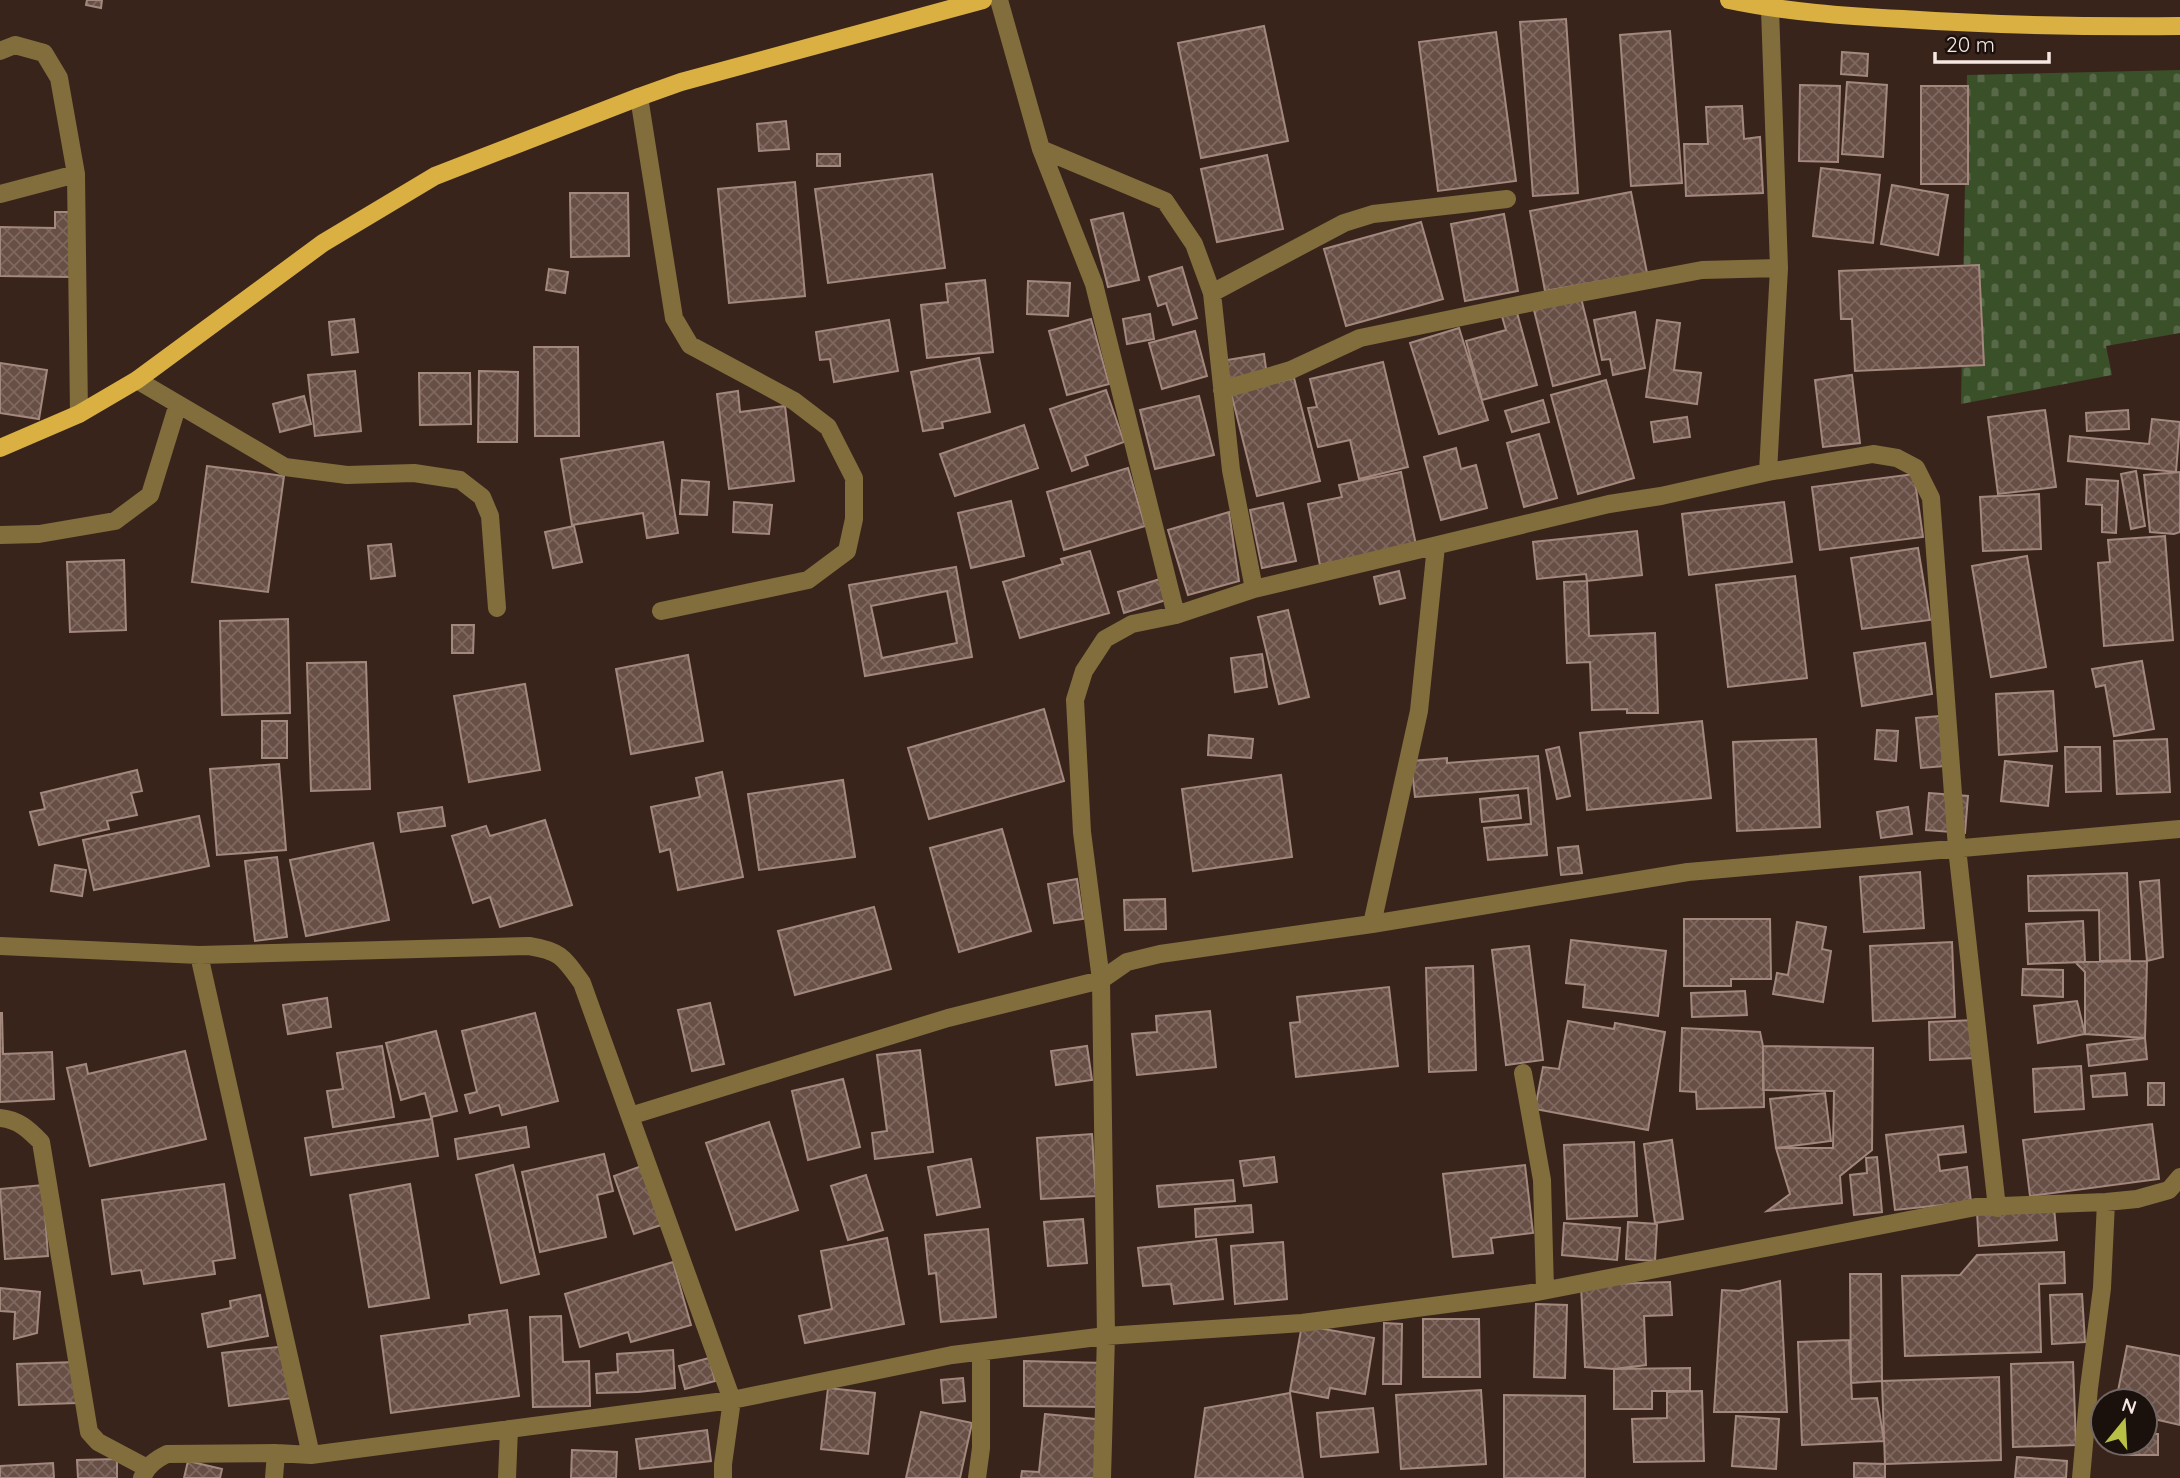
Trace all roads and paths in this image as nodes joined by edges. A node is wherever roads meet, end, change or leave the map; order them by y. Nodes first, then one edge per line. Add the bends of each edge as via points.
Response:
1 (983, 0) edge
2 (999, 0) edge
3 (1729, 0) edge
4 (1770, 9) junction
5 (2180, 26) edge
6 (0, 51) edge
7 (639, 96) junction
8 (1041, 149) junction
9 (76, 174) junction
10 (0, 194) edge
11 (1507, 199) dead end
12 (1779, 268) junction
13 (1212, 293) junction
14 (137, 380) junction
15 (1222, 390) junction
16 (178, 404) junction
17 (79, 415) junction
18 (0, 448) edge
19 (1768, 472) junction
20 (0, 535) edge
21 (1436, 546) junction
22 (1254, 589) junction
23 (497, 608) dead end
24 (661, 611) dead end
25 (1176, 615) junction
26 (2180, 829) edge
27 (1957, 848) junction
28 (1372, 924) junction
29 (0, 946) edge
30 (199, 955) junction
31 (1101, 980) junction
32 (1523, 1073) dead end
33 (630, 1116) junction
34 (0, 1118) edge
35 (2180, 1177) edge
36 (2106, 1202) junction
37 (1997, 1208) junction
38 (1545, 1290) junction
39 (1106, 1336) junction
40 (981, 1352) junction
41 (732, 1400) junction
42 (509, 1429) junction
43 (276, 1453) junction
44 (311, 1455) junction
45 (144, 1473) edge
46 (274, 1478) edge
47 (507, 1478) edge
48 (723, 1478) edge
49 (977, 1478) edge
50 (1102, 1478) edge
51 (2081, 1478) edge

1 - 7 main road
2 - 8 street
3 - 4 main road
4 - 5 main road via 1959,23
4 - 12 street
6 - 9 street via 15,45 44,53 59,78
7 - 14 main road via 435,176 323,243
7 - 24 street via 674,318 690,345 794,401 828,427 855,478 847,551 808,580
8 - 13 street via 1165,201 1194,244
8 - 25 street via 1094,284
9 - 10 street
9 - 17 street
11 - 13 street via 1373,214 1343,223
12 - 15 street via 1702,270 1360,338 1291,369
12 - 19 street
13 - 15 street
14 - 16 street
14 - 17 main road
15 - 22 street via 1231,470
16 - 20 street via 150,495 115,521 39,534
16 - 23 street via 285,467 347,475 414,473 460,480 482,498 489,516
17 - 18 main road
19 - 21 street
19 - 27 street via 1873,454 1897,458 1916,468 1931,498
21 - 22 street
21 - 28 street via 1419,711
22 - 25 street
25 - 31 street via 1132,624 1105,639 1084,670 1074,700 1082,832
26 - 27 street
27 - 28 street via 1688,872
27 - 37 street
28 - 31 street via 1160,954 1127,962
29 - 30 street
30 - 33 street via 529,946 551,950 568,962 582,983
30 - 44 street
31 - 33 street via 948,1018
31 - 39 street
32 - 38 street via 1542,1180
33 - 41 street
34 - 45 street via 25,1126 41,1142 89,1432
35 - 36 street via 2169,1190
36 - 37 street
36 - 51 street via 2102,1288
37 - 38 street via 1976,1207
38 - 39 street via 1302,1323
39 - 40 street
39 - 50 street
40 - 41 street
40 - 49 street
41 - 42 street
41 - 48 street
42 - 44 street
42 - 47 street
43 - 44 street
43 - 45 street via 167,1454
43 - 46 street

